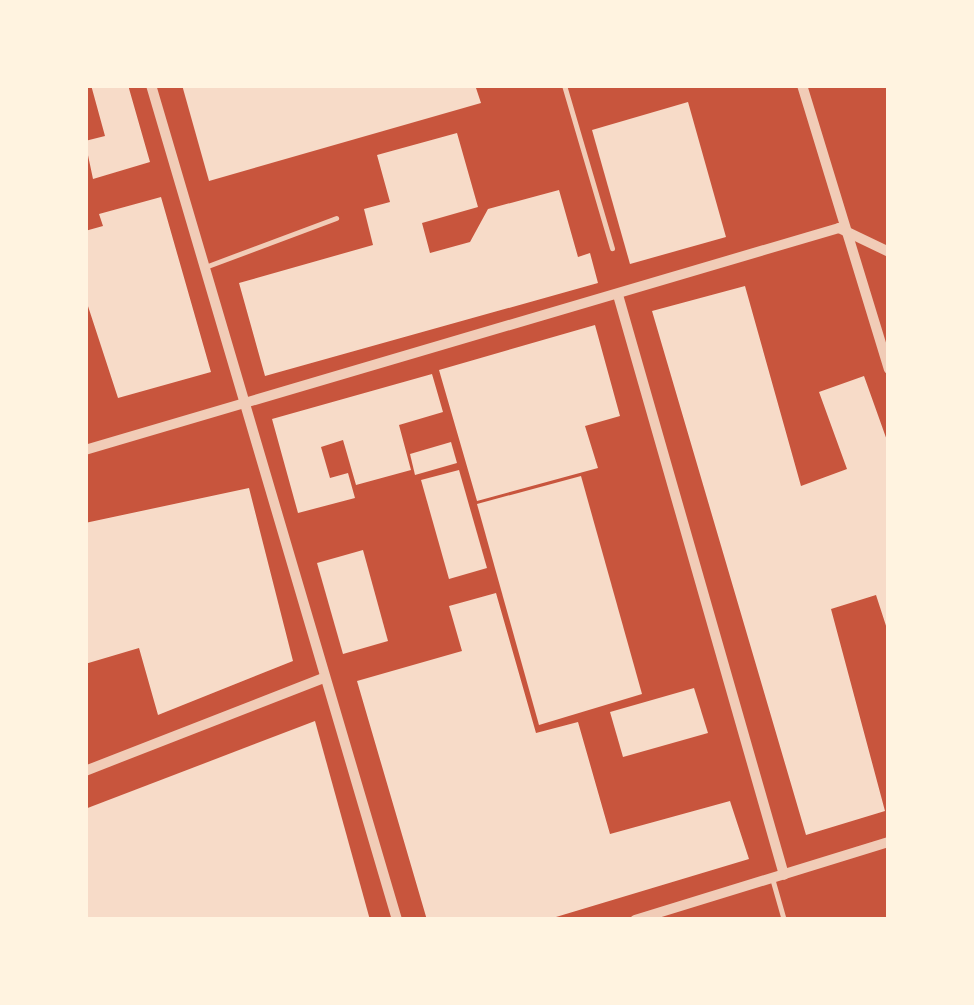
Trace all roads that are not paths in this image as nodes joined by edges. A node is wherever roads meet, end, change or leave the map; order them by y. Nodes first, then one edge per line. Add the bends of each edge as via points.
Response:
1 (151, 85) edge
2 (564, 85) edge
3 (802, 85) edge
4 (336, 218) dead end
5 (839, 228) junction
6 (612, 248) dead end
7 (889, 252) edge
8 (205, 267) junction
9 (618, 295) junction
10 (889, 369) edge
11 (245, 404) junction
12 (85, 450) edge
13 (324, 678) junction
14 (85, 771) edge
15 (889, 842) edge
16 (778, 876) junction
17 (397, 920) edge
18 (636, 920) edge
19 (784, 920) edge

1 - 8 street
2 - 6 lane
3 - 5 street
4 - 8 lane
5 - 7 street
5 - 9 street
5 - 10 street
8 - 11 street
9 - 11 street
9 - 16 street
11 - 12 street
11 - 13 street
13 - 14 street
13 - 17 street
15 - 16 street
16 - 18 street
16 - 19 lane

